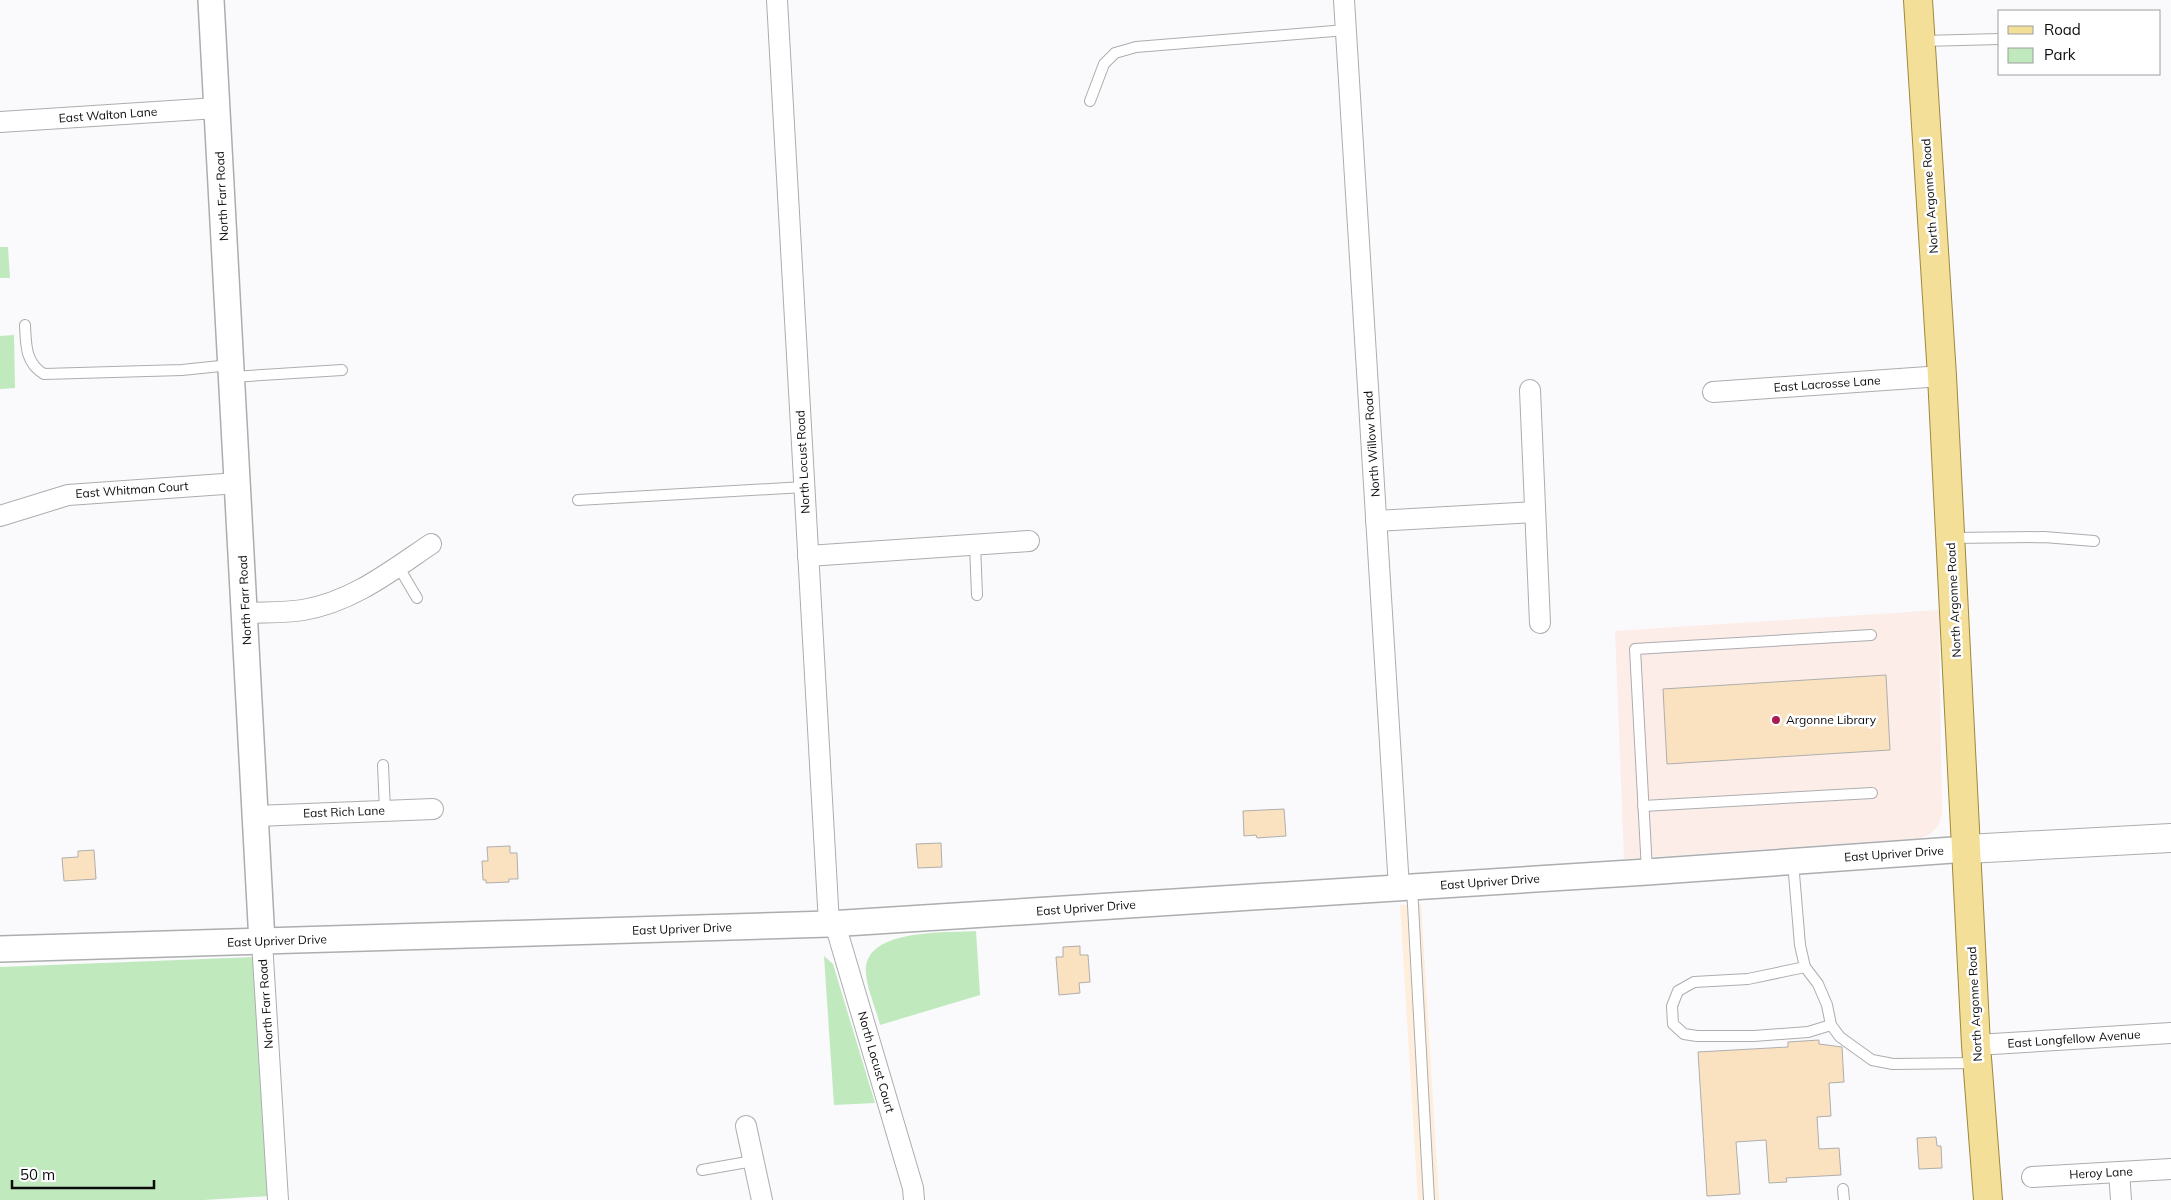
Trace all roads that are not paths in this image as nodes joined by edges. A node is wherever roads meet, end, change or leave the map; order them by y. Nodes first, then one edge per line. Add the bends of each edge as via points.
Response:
1 (211, 0) edge
2 (777, 0) edge
3 (1344, 0) edge
4 (1918, 0) edge
5 (1346, 30) junction
6 (1998, 39) edge
7 (1921, 41) junction
8 (1090, 101) dead end
9 (217, 108) junction
10 (0, 122) edge
11 (25, 325) dead end
12 (342, 370) dead end
13 (231, 371) junction
14 (1942, 376) junction
15 (1530, 390) dead end
16 (1713, 392) dead end
17 (238, 483) junction
18 (804, 487) junction
19 (578, 500) dead end
20 (1535, 512) junction
21 (0, 516) edge
22 (1376, 521) junction
23 (1950, 538) junction
24 (1029, 541) dead end
25 (2094, 541) dead end
26 (431, 544) dead end
27 (975, 545) junction
28 (808, 556) junction
29 (398, 566) junction
30 (978, 595) dead end
31 (417, 598) dead end
32 (246, 613) junction
33 (1540, 623) dead end
34 (1870, 635) dead end
35 (382, 765) dead end
36 (1872, 793) dead end
37 (1643, 806) junction
38 (433, 809) dead end
39 (385, 811) junction
40 (256, 816) junction
41 (2171, 838) edge
42 (1967, 849) junction
43 (1793, 862) junction
44 (1647, 872) junction
45 (1405, 888) junction
46 (832, 924) junction
47 (262, 942) junction
48 (0, 949) edge
49 (1805, 967) junction
50 (1831, 1026) junction
51 (2171, 1033) edge
52 (1977, 1054) junction
53 (746, 1126) dead end
54 (753, 1161) junction
55 (2171, 1169) edge
56 (702, 1170) dead end
57 (2120, 1172) junction
58 (2032, 1177) dead end
59 (278, 1200) edge
60 (762, 1200) edge
61 (914, 1200) edge
62 (1429, 1200) edge
63 (1988, 1200) edge
64 (2121, 1200) edge

1 - 9 street, North Farr Road
2 - 18 street, North Locust Road
3 - 5 street, North Willow Road
4 - 7 main road, North Argonne Road
5 - 8 lane via 1136,47 1115,53 1104,64
5 - 22 street, North Willow Road
6 - 7 lane
7 - 14 main road, North Argonne Road
9 - 10 street, East Walton Lane
9 - 13 street, North Farr Road
11 - 13 lane via 27,354 36,369 44,374
12 - 13 lane
13 - 17 street, North Farr Road
14 - 16 street, East Lacrosse Lane
14 - 23 main road, North Argonne Road
15 - 20 street
17 - 21 street, East Whitman Court via 68,495
17 - 32 street, North Farr Road
18 - 19 lane
18 - 28 street, North Locust Road
20 - 22 street
20 - 33 street
22 - 45 street, North Willow Road
23 - 25 lane via 2044,537
23 - 42 main road, North Argonne Road
24 - 27 street
26 - 29 street
27 - 28 street
27 - 30 lane
28 - 46 street, North Locust Road
29 - 31 lane
29 - 32 street via 344,599 303,610
32 - 40 street, North Farr Road
34 - 37 lane via 1635,649
35 - 39 lane
36 - 37 lane
37 - 44 lane
38 - 39 street, East Rich Lane
39 - 40 street, East Rich Lane
40 - 47 street, North Farr Road
41 - 42 main road, East Upriver Drive
42 - 43 street, East Upriver Drive
42 - 52 main road, North Argonne Road
43 - 44 street, East Upriver Drive
43 - 49 lane
44 - 45 street, East Upriver Drive
45 - 46 street, East Upriver Drive
45 - 62 lane
46 - 47 street, East Upriver Drive
46 - 61 street, North Locust Court
47 - 48 street, East Upriver Drive
47 - 59 street, North Farr Road
49 - 50 lane via 1818,984
49 - 50 lane via 1748,979 1694,982 1678,991 1672,1006 1673,1024 1684,1034 1697,1036 1808,1032
50 - 52 lane via 1840,1037 1872,1060 1893,1064
51 - 52 street, East Longfellow Avenue
52 - 63 main road, North Argonne Road
53 - 54 street
54 - 56 lane
54 - 60 street
55 - 57 street, Heroy Lane
57 - 58 street, Heroy Lane
57 - 64 street

